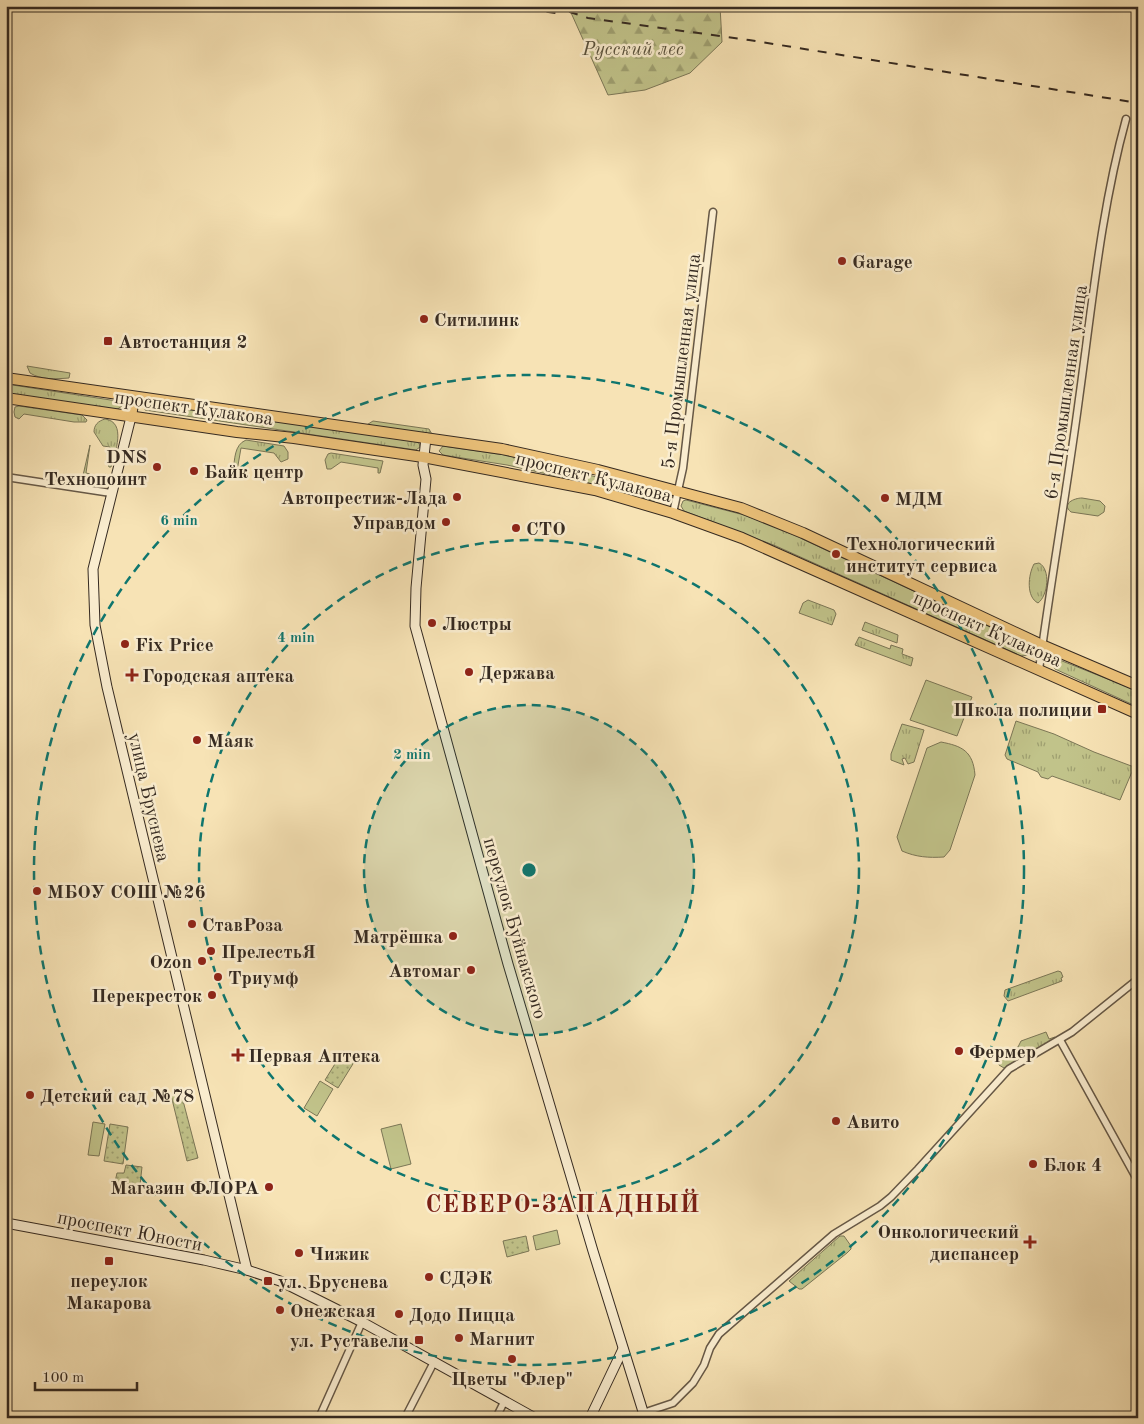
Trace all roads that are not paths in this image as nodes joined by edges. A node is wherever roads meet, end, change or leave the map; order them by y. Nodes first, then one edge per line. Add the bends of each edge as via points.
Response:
1 (1126, 119) dead end
2 (713, 212) dead end
3 (6, 378) edge
4 (134, 397) junction
5 (6, 398) edge
6 (131, 417) junction
7 (426, 438) junction
8 (423, 457) junction
9 (6, 477) edge
10 (679, 491) junction
11 (111, 493) junction
12 (673, 513) junction
13 (1042, 646) junction
14 (1039, 670) junction
15 (1138, 686) edge
16 (1138, 714) edge
17 (1138, 980) edge
18 (1060, 1040) junction
19 (1138, 1181) edge
20 (6, 1223) edge
21 (247, 1270) junction
22 (362, 1322) junction
23 (623, 1349) junction
24 (434, 1362) junction
25 (504, 1402) junction
26 (644, 1415) edge
27 (319, 1418) edge
28 (405, 1418) edge
29 (496, 1418) edge
30 (535, 1418) edge
31 (590, 1418) edge

1 - 13 street, 6-я Промышленная улица via 1114,165 1098,265
2 - 10 street, 5-я Промышленная улица
3 - 4 main road, проспект Кулакова
4 - 6 main road
4 - 7 main road, проспект Кулакова
5 - 6 main road, проспект Кулакова
6 - 8 main road, проспект Кулакова
6 - 11 street, улица Бруснева
7 - 8 street, переулок Буйнакского
7 - 10 main road, проспект Кулакова via 531,455
8 - 12 main road, проспект Кулакова via 566,484
8 - 23 street, переулок Буйнакского via 426,479 415,626 508,964
9 - 11 street
10 - 12 street, 5-я Промышленная улица
10 - 13 main road, проспект Кулакова via 741,508 803,533
11 - 21 street, улица Бруснева via 93,569 95,625 107,687
12 - 14 main road, проспект Кулакова via 751,542
13 - 14 street, 6-я Промышленная улица
13 - 15 main road, проспект Кулакова
14 - 16 main road, проспект Кулакова
17 - 18 street
18 - 19 street
18 - 26 street via 1009,1069 891,1197 834,1234 732,1321 710,1348 693,1383 673,1403
20 - 21 street, проспект Юности
21 - 22 street via 294,1286
22 - 24 street
22 - 27 street
23 - 26 street, переулок Буйнакского
23 - 31 street
24 - 25 street
24 - 28 street
25 - 29 street
25 - 30 street

